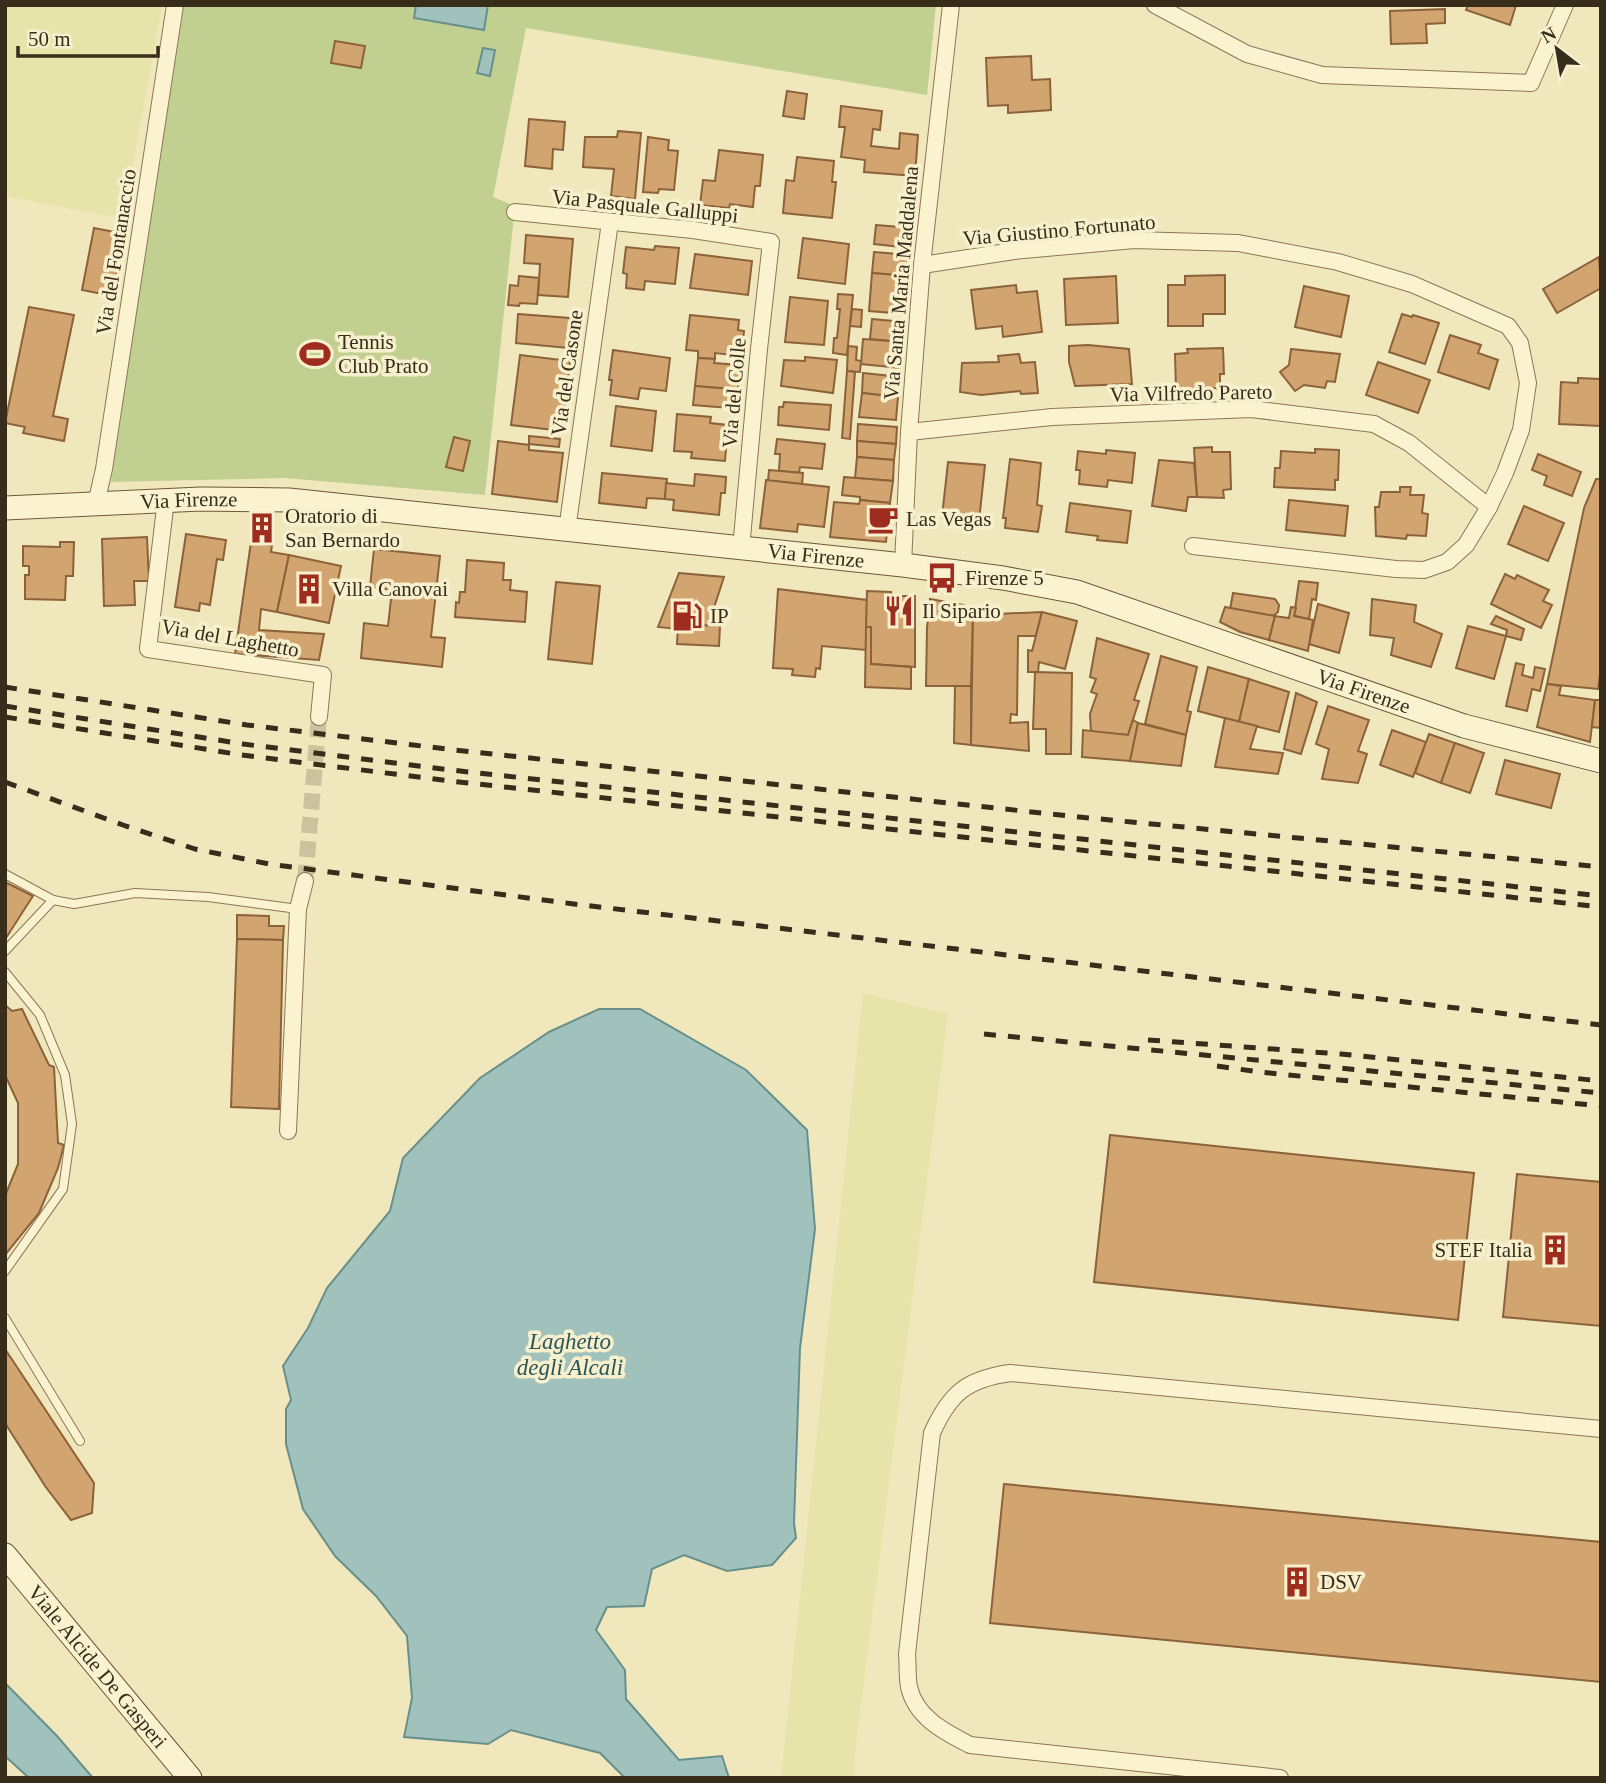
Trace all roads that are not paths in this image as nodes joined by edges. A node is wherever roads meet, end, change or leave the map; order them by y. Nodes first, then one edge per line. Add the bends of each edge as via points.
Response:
1 (174, 5) edge
2 (951, 5) edge
3 (1155, 5) edge
4 (1565, 5) edge
5 (515, 212) dead end
6 (610, 222) junction
7 (771, 242) joint
8 (922, 265) junction
9 (909, 432) junction
10 (166, 500) junction
11 (96, 504) junction
12 (1489, 507) junction
13 (5, 508) edge
14 (568, 530) junction
15 (1193, 546) dead end
16 (741, 549) junction
17 (903, 565) junction
18 (319, 718) tunnel mouth
19 (1601, 761) edge
20 (5, 874) edge
21 (305, 881) tunnel mouth
22 (53, 900) junction
23 (298, 909) junction
24 (5, 951) edge
25 (5, 972) edge
26 (288, 1130) dead end
27 (5, 1271) edge
28 (5, 1318) edge
29 (1601, 1430) edge
30 (80, 1441) dead end
31 (5, 1555) edge
32 (190, 1778) edge
33 (1280, 1778) edge

1 - 11 street, Via del Fontanaccio
2 - 8 street, Via Santa Maria Maddalena
3 - 4 street via 1247,54 1322,75 1531,83
5 - 6 street, Via Pasquale Galluppi
6 - 7 street, Via Pasquale Galluppi
6 - 14 street, Via del Casone
7 - 16 street, Via del Colle
8 - 9 street, Via Santa Maria Maddalena
8 - 12 street, Via Giustino Fortunato via 1134,240 1238,243 1338,262 1412,284 1508,326 1520,343 1528,383 1521,430
9 - 12 street, Via Vilfredo Pareto via 1052,417 1251,409 1374,424 1409,443
9 - 17 street, Via Santa Maria Maddalena
10 - 11 main road, Via Firenze
10 - 14 main road, Via Firenze via 289,500
10 - 18 street, Via del Laghetto via 148,649 323,675
11 - 13 main road, Via Firenze
12 - 15 street, Via Giustino Fortunato via 1466,545 1447,562 1424,570
14 - 16 main road, Via Firenze
16 - 17 main road, Via Firenze
17 - 19 main road, Via Firenze via 1076,592 1464,726
20 - 22 lane
21 - 23 street
22 - 23 lane via 74,904 135,892
22 - 24 lane
23 - 26 street
25 - 27 lane via 40,1015 65,1075 72,1124 63,1189
28 - 30 lane
29 - 33 street via 1010,1373 985,1377 960,1389 932,1433 907,1654 909,1688 920,1711 939,1729 970,1745
31 - 32 main road, Viale Alcide De Gasperi

